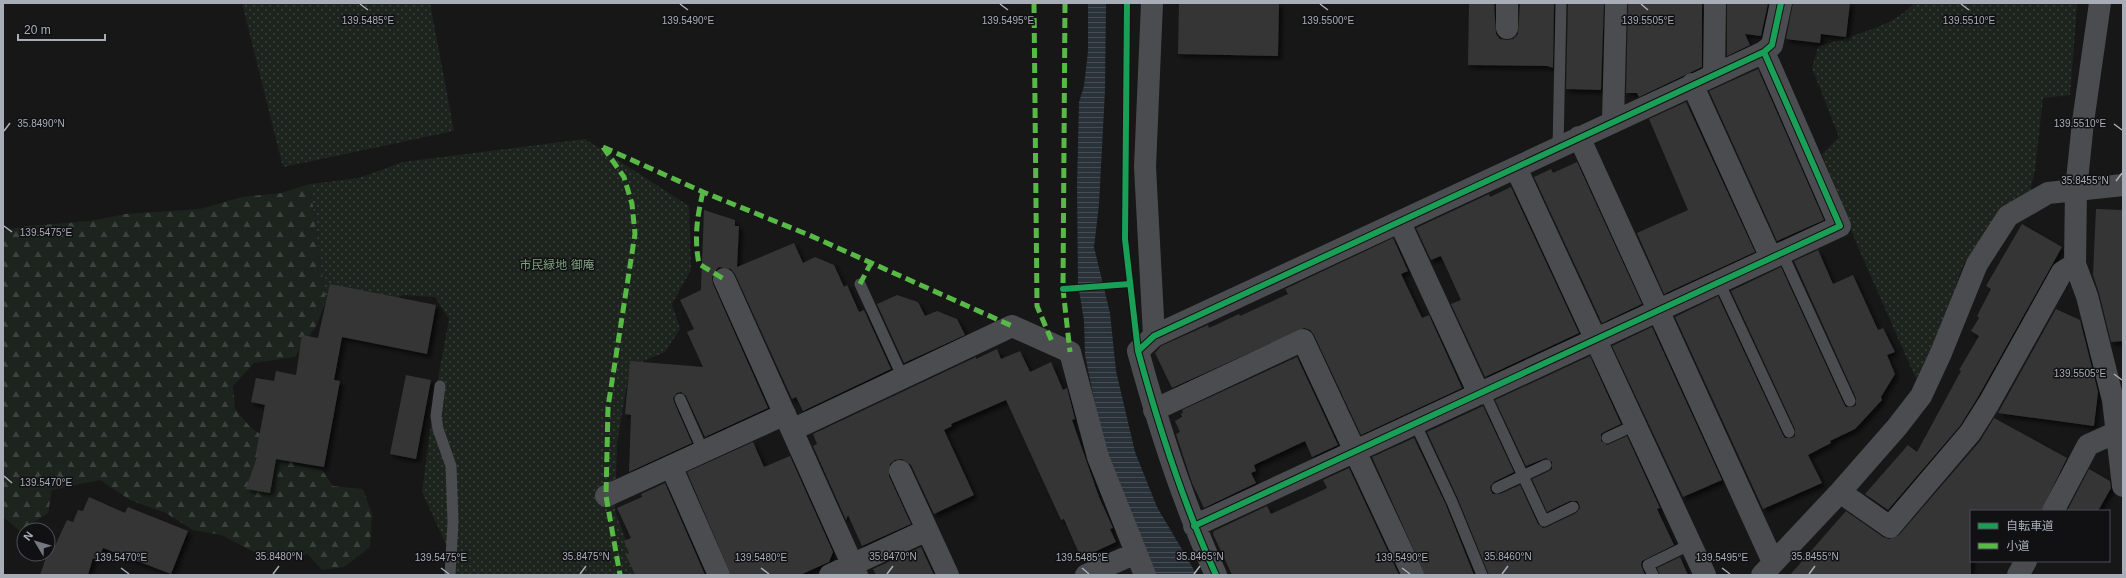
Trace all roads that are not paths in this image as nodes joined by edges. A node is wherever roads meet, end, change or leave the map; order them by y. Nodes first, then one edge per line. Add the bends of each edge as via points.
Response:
1 (1152, 3) edge
2 (1507, 3) edge
3 (1561, 3) edge
4 (1616, 3) edge
5 (1715, 3) edge
6 (1781, 3) edge
7 (2100, 3) edge
8 (1507, 28) dead end
9 (1764, 52) junction
10 (1714, 74) junction
11 (1692, 84) junction
12 (1613, 121) junction
13 (1579, 138) junction
14 (1558, 148) junction
15 (1516, 168) junction
16 (2123, 185) edge
17 (2076, 190) junction
18 (1400, 223) junction
19 (1776, 256) junction
20 (2075, 264) junction
21 (724, 279) dead end
22 (1719, 282) junction
23 (860, 284) dead end
24 (1658, 311) junction
25 (1154, 336) junction
26 (1596, 340) junction
27 (904, 378) junction
28 (440, 386) dead end
29 (1481, 393) junction
30 (680, 399) dead end
31 (1850, 401) dead end
32 (1154, 410) junction
33 (788, 422) junction
34 (1414, 423) junction
35 (1635, 425) junction
36 (1790, 432) dead end
37 (2117, 432) junction
38 (1607, 438) dead end
39 (703, 451) junction
40 (1355, 451) junction
41 (1546, 465) dead end
42 (671, 466) junction
43 (900, 471) dead end
44 (1523, 476) junction
45 (2123, 486) edge
46 (1497, 488) dead end
47 (1840, 492) junction
48 (606, 496) dead end
49 (1573, 507) dead end
50 (2054, 510) edge
51 (1194, 526) junction
52 (927, 530) junction
53 (1691, 544) junction
54 (1136, 553) junction
55 (2025, 562) edge
56 (1767, 568) edge
57 (855, 570) edge
58 (450, 575) edge
59 (719, 575) edge
60 (830, 575) edge
61 (948, 575) edge
62 (1086, 575) edge
63 (1145, 575) edge
64 (1216, 575) edge
65 (1413, 575) edge
66 (1482, 575) edge
67 (1652, 575) edge
68 (1705, 575) edge
69 (2018, 575) edge

1 - 25 street via 1145,167
2 - 8 street
3 - 14 lane
4 - 12 street
5 - 10 street
6 - 9 street via 1772,45
7 - 17 street
9 - 10 street
9 - 19 street via 1840,226
10 - 11 street
11 - 12 street
11 - 19 street
12 - 13 street
13 - 14 street
13 - 24 street
14 - 15 street
15 - 18 street
15 - 26 street
16 - 17 street
17 - 20 street
17 - 47 street via 2048,194 2008,216 1977,264 1921,396
18 - 25 street
18 - 29 street
19 - 22 street
19 - 31 lane
20 - 37 street via 2087,296 2114,400
20 - 47 street via 2062,272 1970,433 1890,527
21 - 33 street
22 - 24 street
22 - 36 lane
23 - 27 lane
24 - 26 street
24 - 56 street
25 - 32 street via 1138,351
26 - 29 street
26 - 35 street
27 - 33 street
27 - 54 street via 1012,326 1070,352 1098,457
28 - 58 lane via 436,416 451,466 453,522
29 - 34 street
29 - 44 lane
30 - 39 lane
32 - 40 street via 1304,340
32 - 51 street
33 - 39 street
33 - 57 street
34 - 40 street
34 - 66 lane via 1452,502
35 - 38 lane
35 - 53 street
37 - 45 street
37 - 50 street via 2088,445
39 - 42 street
40 - 51 street
40 - 65 street
41 - 44 lane
42 - 48 street
42 - 59 street
43 - 52 street
44 - 46 lane
44 - 49 lane via 1544,521
47 - 56 street
51 - 64 street
52 - 57 street
52 - 61 street
53 - 67 lane via 1648,565
53 - 68 street
54 - 62 street
54 - 63 street
55 - 69 street
57 - 60 street

